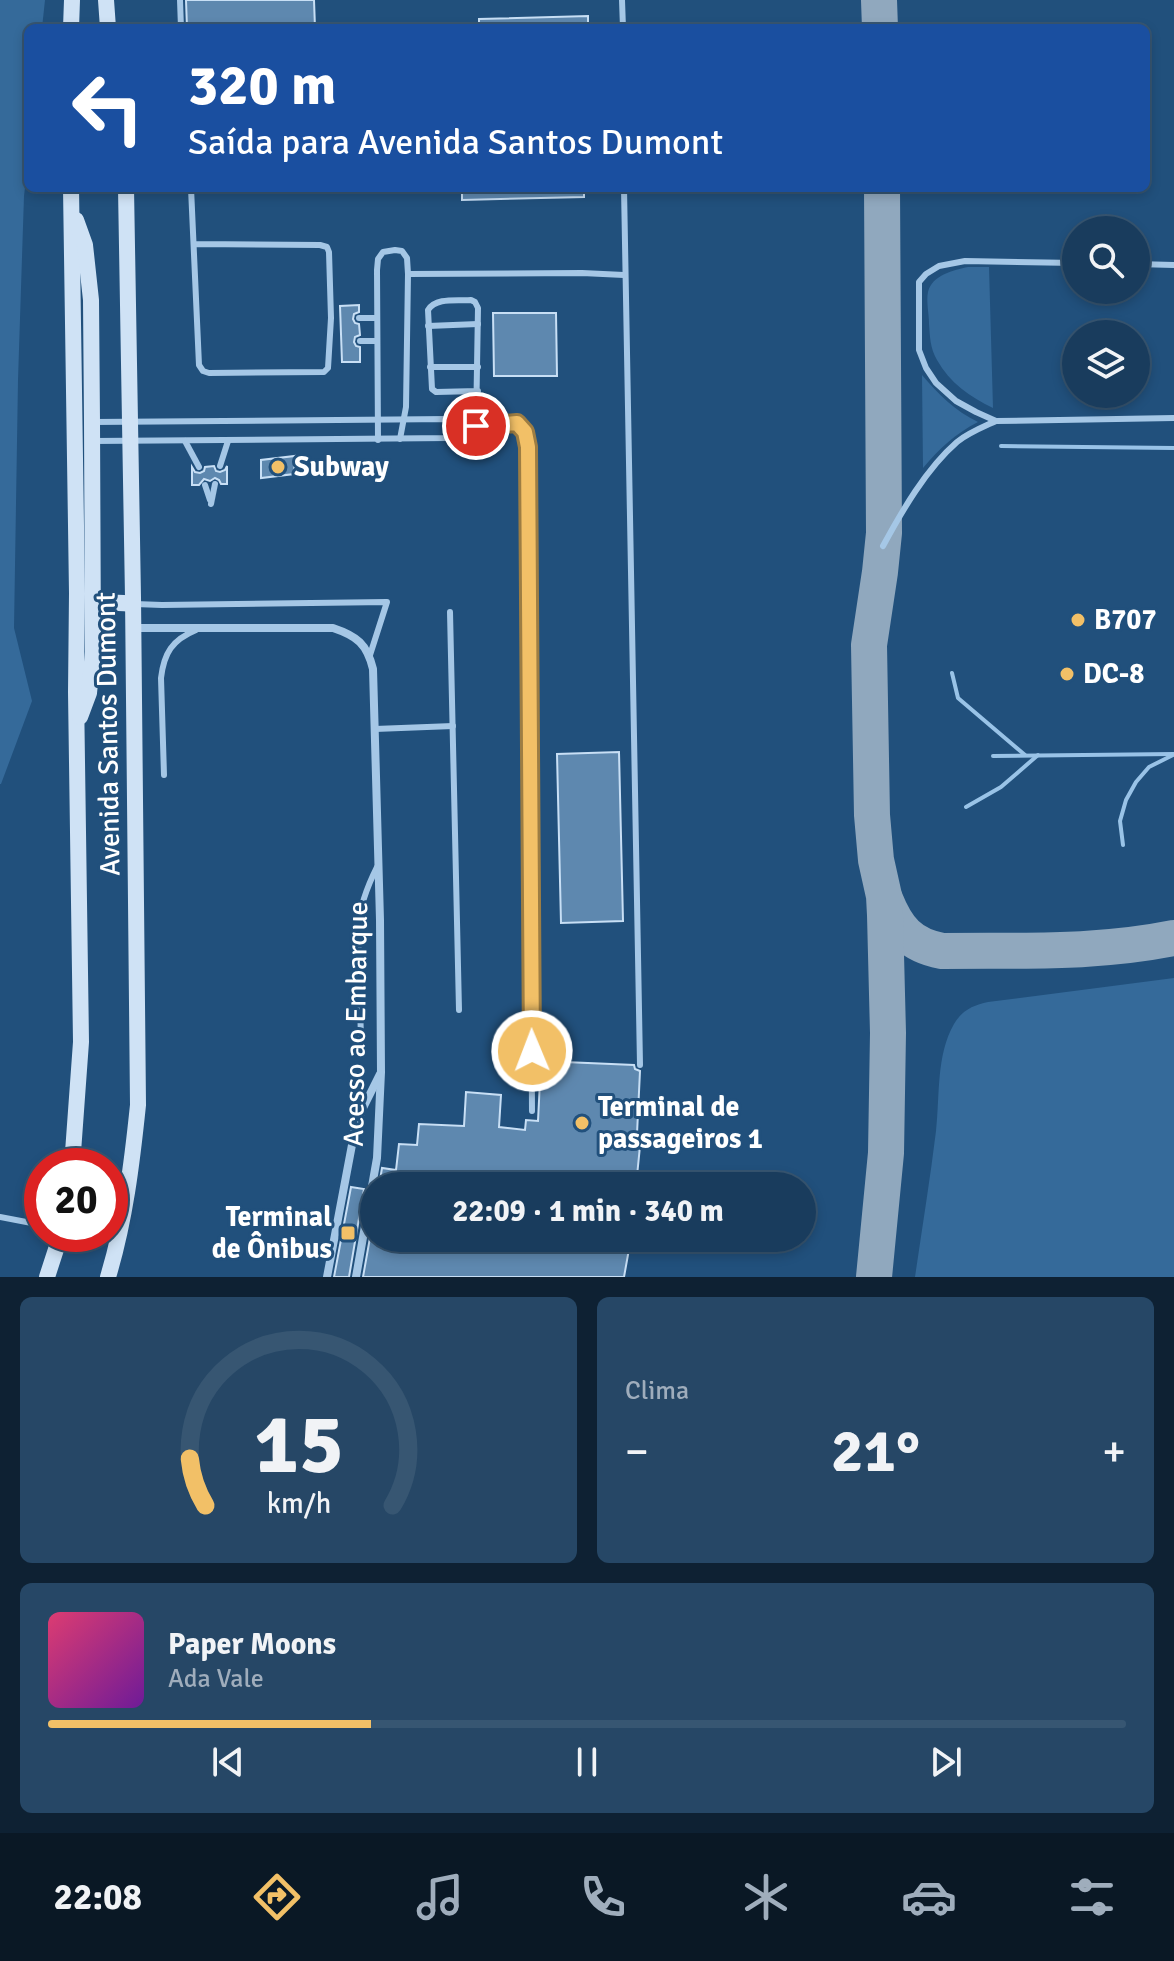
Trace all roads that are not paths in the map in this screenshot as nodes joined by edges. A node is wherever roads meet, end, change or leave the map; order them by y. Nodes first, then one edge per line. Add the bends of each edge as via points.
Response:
1 (72, 0) edge
2 (106, 0) edge
3 (180, 0) edge
4 (622, 0) edge
5 (71, 24) edge
6 (108, 24) edge
7 (181, 24) edge
8 (623, 24) edge
9 (71, 192) edge
10 (126, 192) edge
11 (191, 192) edge
12 (624, 192) edge
13 (71, 207) junction
14 (195, 244) junction
15 (1062, 263) edge
16 (1150, 264) edge
17 (1174, 265) edge
18 (408, 274) junction
19 (624, 275) junction
20 (331, 318) junction
21 (341, 318) dead end
22 (359, 318) dead end
23 (377, 318) junction
24 (478, 324) junction
25 (428, 326) junction
26 (330, 340) junction
27 (341, 340) dead end
28 (360, 341) dead end
29 (377, 341) junction
30 (430, 367) junction
31 (478, 367) junction
32 (478, 391) junction
33 (1174, 418) edge
34 (405, 419) junction
35 (377, 420) junction
36 (996, 421) junction
37 (92, 422) junction
38 (130, 422) junction
39 (476, 426) junction
40 (400, 439) junction
41 (378, 440) junction
42 (93, 441) junction
43 (185, 441) junction
44 (228, 441) junction
45 (131, 442) junction
46 (75, 463) junction
47 (93, 463) junction
48 (220, 466) dead end
49 (199, 467) dead end
50 (215, 484) dead end
51 (205, 485) dead end
52 (883, 546) dead end
53 (132, 604) junction
54 (450, 612) dead end
55 (93, 624) junction
56 (133, 628) junction
57 (199, 629) junction
58 (370, 655) junction
59 (77, 726) junction
60 (453, 726) junction
61 (375, 729) junction
62 (164, 775) dead end
63 (378, 865) junction
64 (459, 1010) dead end
65 (361, 1040) dead end
66 (640, 1065) dead end
67 (381, 1072) junction
68 (532, 1111) dead end
69 (73, 1148) edge
70 (1, 1218) edge
71 (24, 1222) edge
72 (55, 1252) edge
73 (47, 1277) edge
74 (108, 1277) edge
75 (327, 1277) edge
76 (356, 1277) edge

1 - 5 main road
2 - 6 main road
3 - 7 lane
4 - 8 lane
9 - 13 main road, Avenida Santos Dumont
10 - 38 main road, Avenida Santos Dumont
11 - 14 lane
12 - 19 lane
13 - 37 main road via 89,270
13 - 46 main road, Avenida Santos Dumont
14 - 20 lane via 327,247
14 - 26 lane via 203,371 324,372
15 - 36 lane via 965,261 939,266 919,282 919,350 926,368 956,401
16 - 17 lane
18 - 19 lane
18 - 23 lane via 402,251 383,252 378,259
18 - 34 lane
19 - 66 lane
20 - 21 lane
20 - 26 lane
22 - 23 lane
23 - 29 lane
24 - 25 lane
24 - 25 lane via 475,302 438,301 428,310
24 - 31 lane
25 - 30 lane
26 - 27 lane
28 - 29 lane
29 - 35 lane
30 - 31 lane
30 - 32 lane via 436,392
31 - 32 lane
32 - 39 lane
33 - 36 lane
34 - 35 lane
34 - 39 lane via 449,419
34 - 40 lane
35 - 38 lane
35 - 41 lane
36 - 52 lane via 958,441 946,454 900,513
37 - 38 lane
37 - 42 main road
38 - 45 main road, Avenida Santos Dumont
39 - 40 lane via 449,438
39 - 68 lane via 517,423 528,447
40 - 41 lane
41 - 44 lane
42 - 45 lane
42 - 47 main road
43 - 44 lane
43 - 45 lane
43 - 49 lane
44 - 48 lane
45 - 53 main road, Avenida Santos Dumont
46 - 47 main road
46 - 59 main road, Avenida Santos Dumont
47 - 55 main road
50 - 51 lane via 211,504
53 - 55 main road via 106,605
53 - 56 main road, Avenida Santos Dumont
53 - 58 lane via 387,602
54 - 60 lane
55 - 59 main road via 89,693
56 - 57 street
56 - 74 main road, Avenida Santos Dumont via 138,1105 124,1218
57 - 58 street via 333,628 350,634
57 - 62 lane via 182,636 163,664
58 - 61 street, Acesso ao Embarque
59 - 69 main road, Avenida Santos Dumont via 81,1042
60 - 61 lane
60 - 64 lane
61 - 63 street, Acesso ao Embarque
63 - 65 lane via 358,927
63 - 67 street, Acesso ao Embarque
67 - 75 street via 355,1129
67 - 76 street, Acesso ao Embarque via 377,1158
70 - 71 lane
72 - 73 main road

